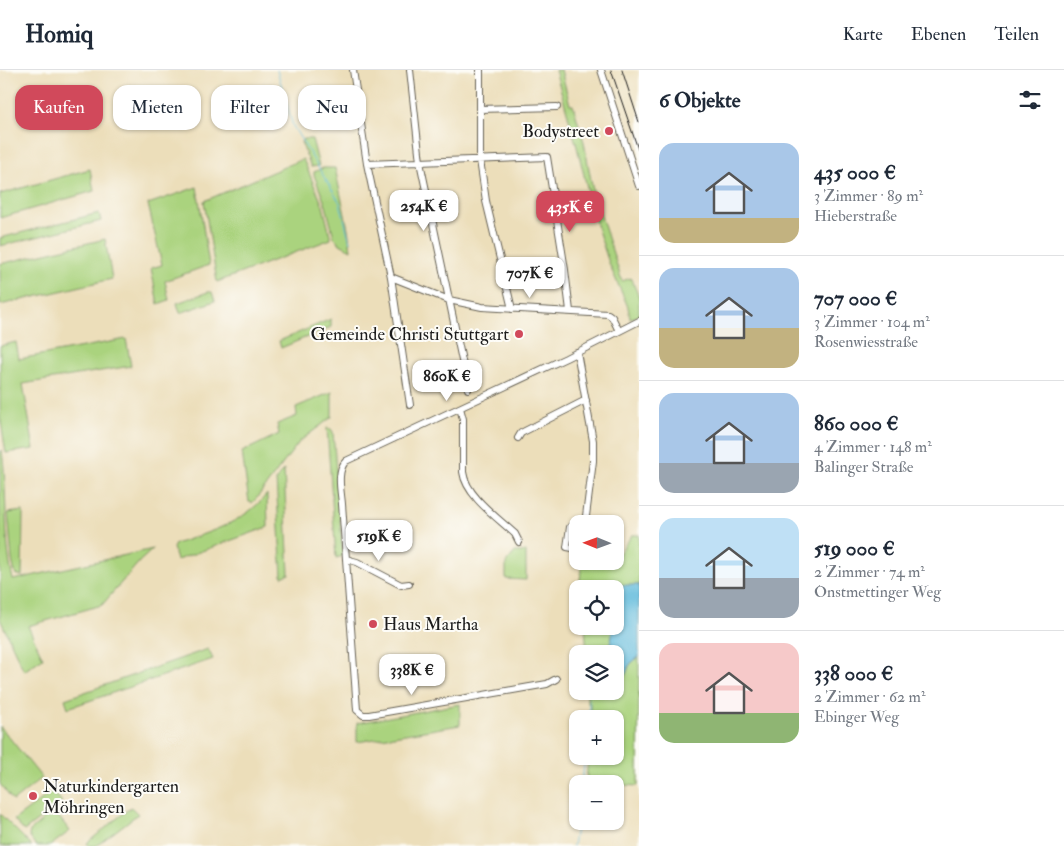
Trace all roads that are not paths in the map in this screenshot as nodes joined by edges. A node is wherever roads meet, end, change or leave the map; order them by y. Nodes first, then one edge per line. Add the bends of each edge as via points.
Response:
1 (353, 70) edge
2 (410, 70) edge
3 (480, 70) edge
4 (600, 70) edge
5 (557, 107) dead end
6 (480, 109) junction
7 (480, 160) junction
8 (420, 162) junction
9 (367, 164) junction
10 (639, 186) edge
11 (391, 277) junction
12 (449, 300) junction
13 (512, 309) junction
14 (570, 311) junction
15 (639, 322) edge
16 (619, 331) junction
17 (577, 352) junction
18 (468, 389) dead end
19 (586, 400) junction
20 (410, 405) dead end
21 (460, 408) junction
22 (518, 438) dead end
23 (586, 515) edge
24 (569, 534) edge
25 (519, 542) dead end
26 (569, 547) edge
27 (346, 559) junction
28 (409, 584) dead end
29 (556, 679) dead end

1 - 9 street
2 - 8 street
3 - 6 street
4 - 10 street
5 - 6 street
6 - 7 street
7 - 8 street
7 - 13 street via 486,201
7 - 14 street via 547,157
8 - 9 street
8 - 12 street
9 - 11 street
11 - 12 street
11 - 20 street
12 - 13 street
12 - 18 street
13 - 14 street
14 - 16 street via 608,314
15 - 16 street
16 - 17 street
17 - 19 street
17 - 21 street
19 - 22 street via 521,433
19 - 23 street via 594,441
21 - 25 street via 464,419 464,481 472,494 515,534
21 - 27 street via 342,465
24 - 26 street
27 - 28 street via 401,585
27 - 29 street via 359,712 369,715 547,684

